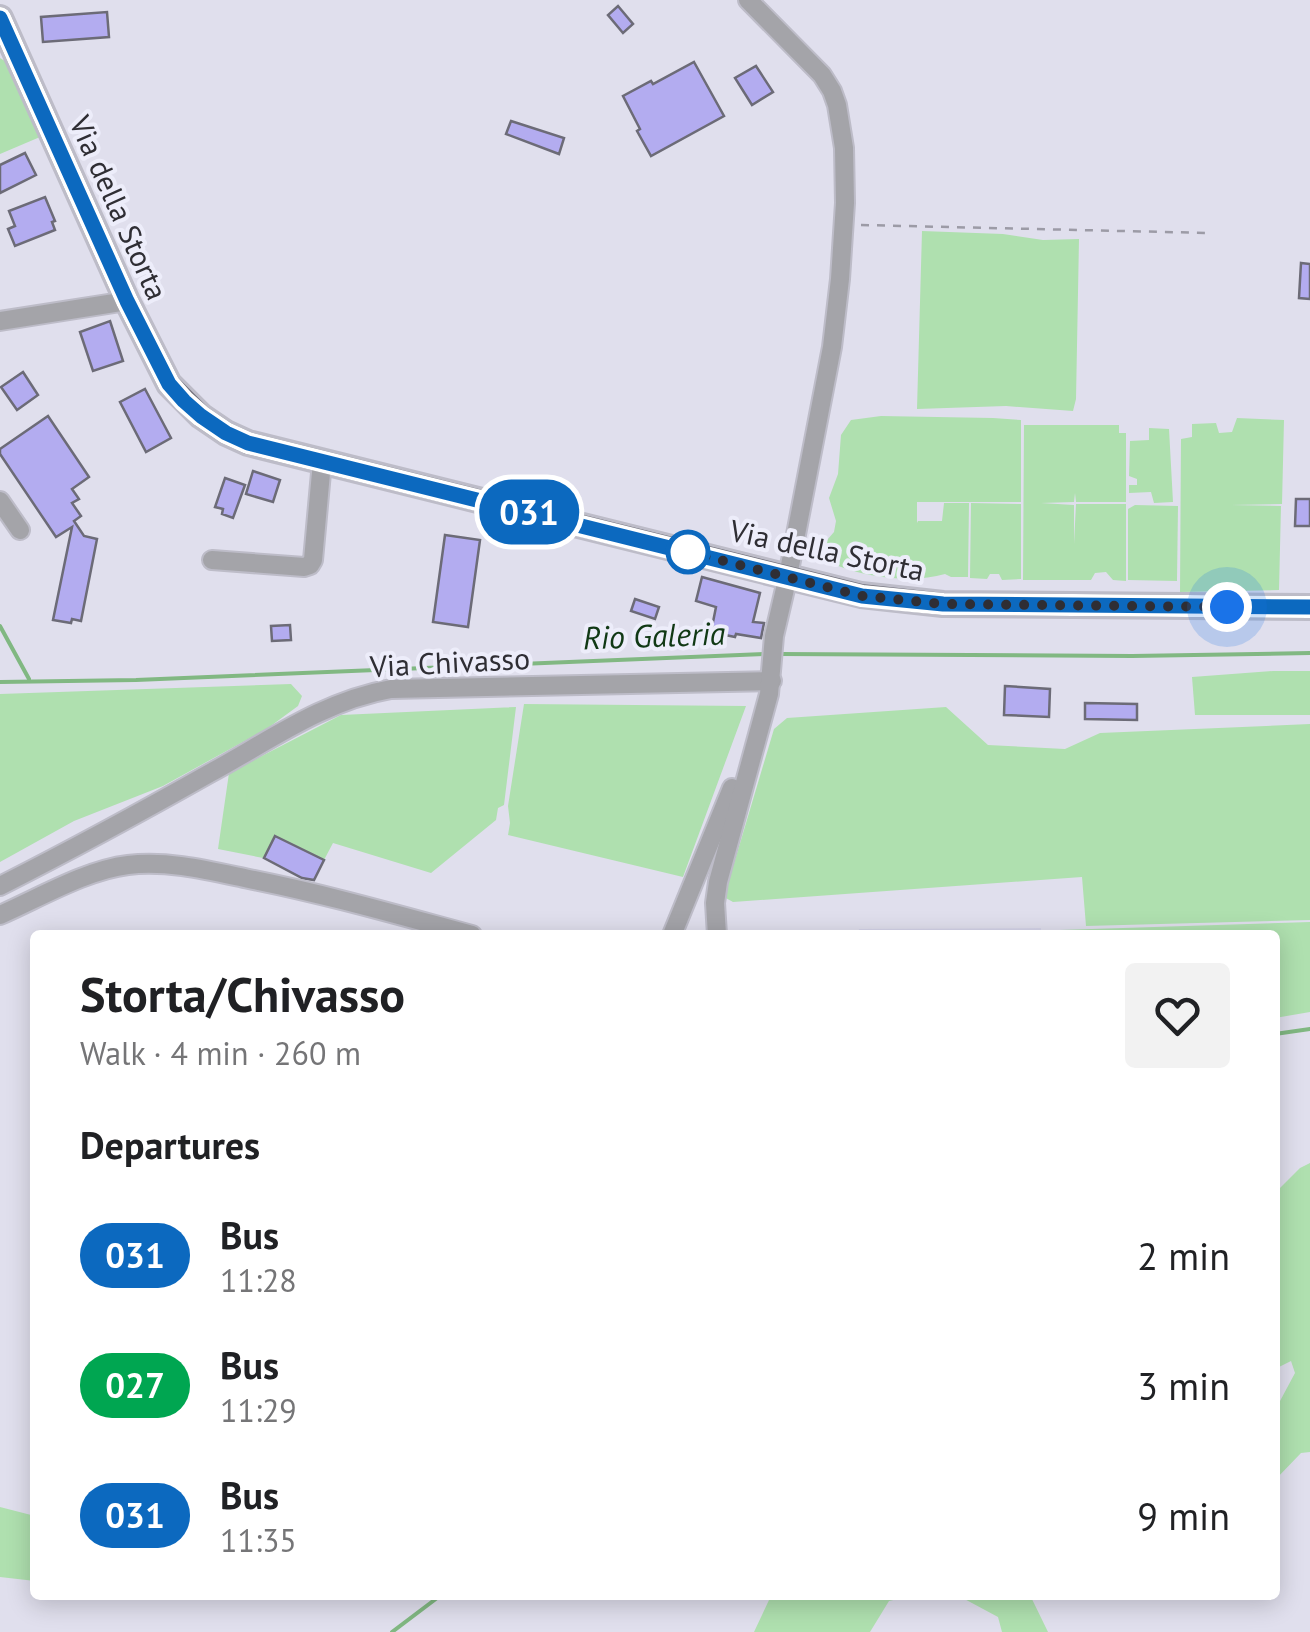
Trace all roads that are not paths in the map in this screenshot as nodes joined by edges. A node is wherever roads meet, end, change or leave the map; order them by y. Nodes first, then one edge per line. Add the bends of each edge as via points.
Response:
1 (748, 0) edge
2 (3, 33) edge
3 (127, 301) junction
4 (0, 321) edge
5 (322, 462) junction
6 (0, 501) edge
7 (20, 530) dead end
8 (212, 560) dead end
9 (788, 576) junction
10 (1310, 607) edge
11 (773, 672) junction
12 (0, 886) edge
13 (0, 915) edge
14 (454, 930) edge
15 (674, 930) edge
16 (717, 930) edge

1 - 9 street via 822,75 837,105 844,148 832,348
2 - 3 main road, Via della Storta
3 - 4 street
3 - 5 main road, Via della Storta via 169,384 201,416 248,443
5 - 8 street via 310,566
5 - 9 main road, Via della Storta
6 - 7 street
9 - 10 main road, Via della Storta via 862,596 943,604
9 - 11 street
11 - 12 street, Via Chivasso via 391,689 355,697
11 - 15 street
11 - 16 street via 718,882
13 - 14 street via 88,876 152,864 314,892

